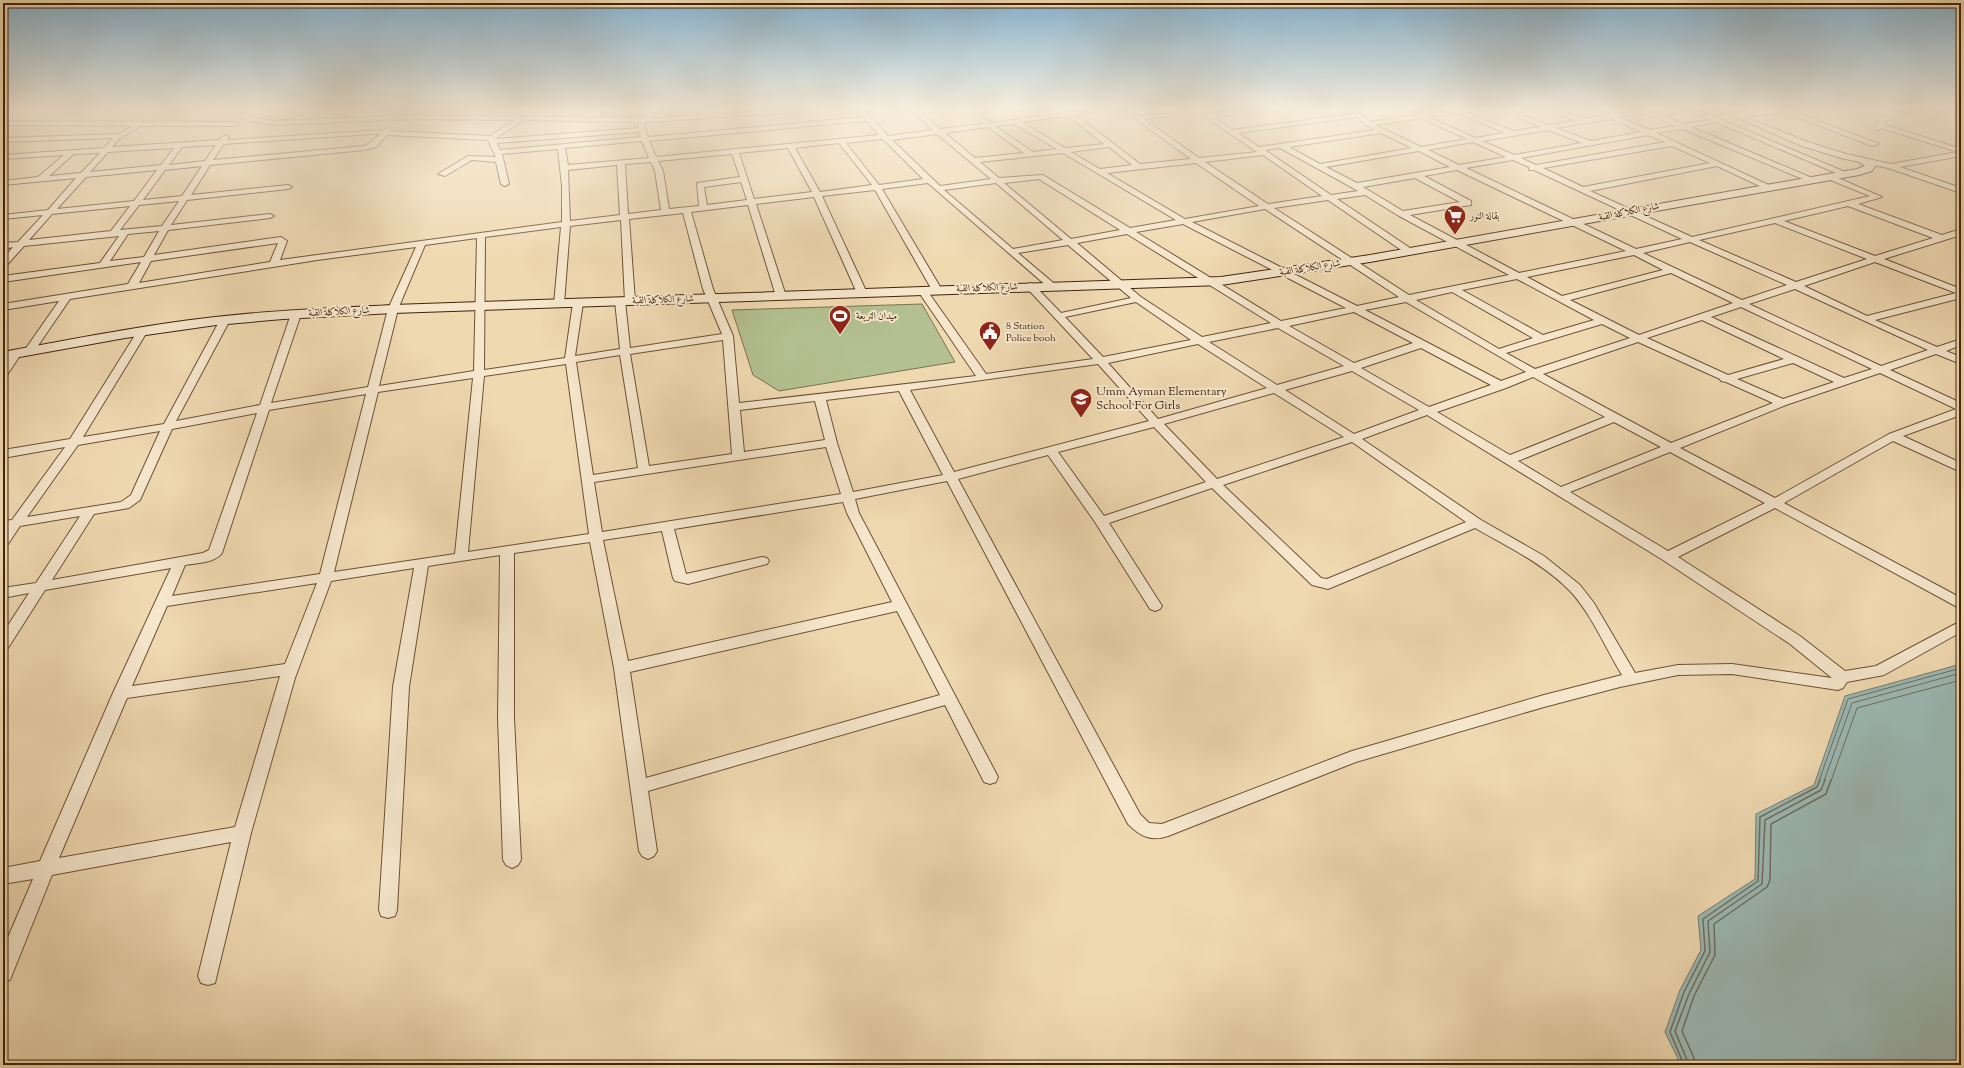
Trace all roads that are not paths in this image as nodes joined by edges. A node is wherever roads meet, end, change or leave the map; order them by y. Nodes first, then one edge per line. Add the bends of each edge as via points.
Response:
1 (654, 159) edge
2 (63, 160) edge
3 (97, 160) edge
4 (170, 160) edge
5 (210, 160) edge
6 (249, 160) edge
7 (468, 160) edge
8 (500, 160) edge
9 (563, 160) edge
10 (645, 160) edge
11 (738, 160) edge
12 (793, 160) edge
13 (856, 160) edge
14 (907, 160) edge
15 (982, 160) edge
16 (1080, 160) edge
17 (1130, 160) edge
18 (1206, 160) edge
19 (1275, 160) edge
20 (1308, 160) edge
21 (1353, 160) edge
22 (1442, 160) edge
23 (1505, 160) edge
24 (1518, 160) edge
25 (1578, 160) edge
26 (1708, 160) edge
27 (1764, 160) edge
28 (1812, 160) edge
29 (1870, 160) edge
30 (1880, 160) edge
31 (1930, 160) edge
32 (972, 161) joint
33 (1199, 161) junction
34 (621, 162) junction
35 (208, 164) junction
36 (1717, 164) junction
37 (1319, 166) junction
38 (1890, 166) junction
39 (1139, 167) junction
40 (164, 168) junction
41 (565, 168) junction
42 (1458, 168) junction
43 (1532, 168) junction
44 (1100, 171) junction
45 (442, 174) dead end
46 (1846, 174) junction
47 (1416, 175) junction
48 (82, 176) junction
49 (1830, 177) junction
50 (41, 179) junction
51 (744, 179) junction
52 (1813, 180) junction
53 (929, 181) junction
54 (997, 181) junction
55 (3, 183) edge
56 (505, 184) dead end
57 (877, 186) junction
58 (1356, 186) junction
59 (288, 187) dead end
60 (1769, 187) junction
61 (938, 190) junction
62 (1581, 190) junction
63 (1961, 191) edge
64 (1366, 192) junction
65 (817, 194) junction
66 (1330, 197) junction
67 (187, 198) junction
68 (752, 202) junction
69 (136, 204) junction
70 (1850, 204) junction
71 (1265, 207) junction
72 (703, 208) junction
73 (686, 210) junction
74 (50, 212) junction
75 (665, 212) junction
76 (1628, 212) junction
77 (1402, 214) junction
78 (270, 216) dead end
79 (3, 217) edge
80 (624, 217) junction
81 (1775, 220) junction
82 (1185, 222) junction
83 (1573, 223) junction
84 (566, 224) junction
85 (165, 228) junction
86 (1126, 231) junction
87 (1961, 232) edge
88 (125, 233) junction
89 (113, 234) junction
90 (481, 236) junction
91 (1941, 238) junction
92 (1692, 240) junction
93 (1068, 241) junction
94 (1459, 243) junction
95 (20, 244) junction
96 (421, 244) junction
97 (3, 246) edge
98 (1011, 252) junction
99 (1410, 252) junction
100 (1636, 252) junction
101 (149, 258) junction
102 (1874, 259) junction
103 (1349, 262) junction
104 (3, 264) edge
105 (104, 264) junction
106 (274, 264) junction
107 (1672, 270) junction
108 (1287, 273) junction
109 (1519, 276) junction
110 (3, 279) edge
111 (1211, 282) junction
112 (1119, 284) junction
113 (132, 286) junction
114 (1030, 286) junction
115 (1052, 286) junction
116 (1797, 286) junction
117 (937, 290) junction
118 (1455, 290) junction
119 (923, 291) junction
120 (862, 293) junction
121 (1961, 293) edge
122 (781, 296) junction
123 (67, 297) junction
124 (712, 298) junction
125 (1407, 298) junction
126 (1561, 298) junction
127 (1138, 299) junction
128 (625, 301) junction
129 (578, 303) junction
130 (560, 304) junction
131 (1742, 304) junction
132 (480, 306) junction
133 (3, 307) edge
134 (1354, 308) junction
135 (393, 309) junction
136 (296, 314) junction
137 (1058, 316) junction
138 (1704, 317) junction
139 (1866, 319) junction
140 (225, 320) junction
141 (1604, 320) junction
142 (1279, 324) junction
143 (142, 332) junction
144 (728, 336) junction
145 (1542, 339) junction
146 (1640, 339) junction
147 (1200, 341) junction
148 (1961, 342) edge
149 (1422, 344) junction
150 (1937, 350) junction
151 (29, 352) junction
152 (625, 352) junction
153 (1498, 352) junction
154 (16, 354) junction
155 (3, 356) edge
156 (1794, 359) junction
157 (1961, 360) edge
158 (570, 361) junction
159 (1101, 361) junction
160 (1353, 367) junction
161 (1882, 369) junction
162 (1534, 373) junction
163 (3, 374) edge
164 (479, 374) junction
165 (983, 378) junction
166 (1725, 379) junction
167 (1843, 382) junction
168 (1502, 386) junction
169 (903, 388) junction
170 (1275, 389) junction
171 (373, 390) junction
172 (820, 397) junction
173 (1782, 403) junction
174 (1961, 407) edge
175 (263, 408) junction
176 (733, 408) junction
177 (1961, 411) edge
178 (1430, 412) junction
179 (1614, 416) junction
180 (1156, 423) junction
181 (168, 426) junction
182 (1894, 436) junction
183 (1353, 438) junction
184 (74, 443) junction
185 (831, 443) junction
186 (1672, 447) junction
187 (1051, 451) junction
188 (3, 454) edge
189 (738, 456) junction
190 (1509, 460) junction
191 (1961, 468) edge
192 (644, 470) junction
193 (950, 477) junction
194 (588, 479) junction
195 (1215, 484) junction
196 (1561, 491) junction
197 (848, 497) junction
198 (1775, 503) junction
199 (90, 511) junction
200 (1101, 521) junction
201 (16, 523) junction
202 (1476, 523) junction
203 (3, 525) edge
204 (667, 526) junction
205 (596, 537) junction
206 (3, 541) edge
207 (507, 550) junction
208 (461, 556) junction
209 (1668, 557) junction
210 (762, 561) dead end
211 (180, 562) junction
212 (422, 562) junction
213 (326, 576) junction
214 (41, 587) junction
215 (3, 593) edge
216 (162, 602) junction
217 (1961, 604) edge
218 (900, 605) junction
219 (1155, 606) dead end
220 (1961, 626) edge
221 (3, 644) edge
222 (622, 668) junction
223 (290, 669) junction
224 (1842, 677) junction
225 (1631, 678) junction
226 (121, 693) junction
227 (949, 698) junction
228 (990, 777) dead end
229 (639, 787) junction
230 (242, 833) junction
231 (648, 851) dead end
232 (512, 860) dead end
233 (44, 869) junction
234 (3, 876) edge
235 (388, 910) dead end
236 (3, 972) edge
237 (208, 976) dead end

1 - 75 street via 659,171
2 - 50 street
3 - 48 street
4 - 40 street
5 - 35 street
6 - 35 street
7 - 45 street
8 - 56 street
9 - 41 street
10 - 34 street
11 - 51 street
12 - 65 street
13 - 57 street
14 - 53 street
15 - 32 street
16 - 44 street
17 - 39 street
18 - 33 street
19 - 66 street
20 - 37 street
21 - 37 street
22 - 42 street
23 - 42 street
24 - 43 street
25 - 43 street
26 - 36 street
27 - 52 street
28 - 46 street
29 - 46 street, شارع الكلاكلة القبة via 1869,168
30 - 38 street
31 - 38 street
32 - 54 street
33 - 39 street
33 - 71 street
34 - 41 street
34 - 80 street
35 - 40 street
35 - 67 street
36 - 60 street
36 - 62 street
37 - 58 street
38 - 63 street
39 - 44 street
40 - 48 street
40 - 69 street
41 - 84 street
42 - 47 street
42 - 83 street
43 - 62 street
44 - 82 street
46 - 49 street, شارع الكلاكلة القبة
47 - 58 street
47 - 77 street via 1468,203
48 - 50 street
48 - 74 street
49 - 52 street, شارع الكلاكلة القبة
49 - 70 street via 1878,196
50 - 55 street
51 - 68 street
51 - 72 street via 700,185
52 - 60 street, شارع الكلاكلة القبة
53 - 57 street
53 - 61 street
54 - 61 street
54 - 86 street via 1039,176
54 - 93 street
57 - 65 street
57 - 117 street
58 - 64 street
59 - 67 street
60 - 76 street, شارع الكلاكلة القبة
61 - 98 street
62 - 76 street
64 - 66 street
64 - 77 street
65 - 68 street
65 - 120 street
66 - 71 street
66 - 99 street
67 - 69 street
67 - 85 street
68 - 72 street
68 - 122 street
69 - 74 street
69 - 89 street
70 - 81 street
70 - 91 street
71 - 82 street
71 - 103 street
72 - 73 street
73 - 75 street
73 - 124 street
74 - 79 street
74 - 95 street
75 - 80 street
76 - 83 street, شارع الكلاكلة القبة
76 - 92 street
77 - 94 street
78 - 85 street
80 - 84 street
80 - 128 street
81 - 92 street
81 - 102 street
82 - 86 street
82 - 108 street
83 - 94 street, شارع الكلاكلة القبة
83 - 100 street
84 - 90 street
84 - 130 street
85 - 88 street
85 - 101 street
86 - 93 street
86 - 111 street
87 - 91 street
88 - 89 street
88 - 105 street
89 - 95 street
90 - 96 street
90 - 132 street
91 - 102 street
92 - 100 street
92 - 116 street
93 - 98 street
93 - 112 street
94 - 99 street, شارع الكلاكلة القبة
94 - 109 street
95 - 97 street
95 - 104 street
96 - 106 street
96 - 135 street
98 - 115 street
99 - 103 street, شارع الكلاكلة القبة
100 - 107 street
100 - 109 street
101 - 105 street
101 - 106 street via 281,240 283,241
101 - 113 street
102 - 116 street
102 - 121 street
103 - 108 street, شارع الكلاكلة القبة
103 - 125 street
105 - 110 street
106 - 113 street
107 - 126 street
107 - 131 street
108 - 111 street, شارع الكلاكلة القبة
108 - 134 street
109 - 118 street
109 - 126 street
111 - 112 street, شارع الكلاكلة القبة
111 - 142 street
112 - 115 street, شارع الكلاكلة القبة
112 - 127 street
113 - 123 street
114 - 115 street, شارع الكلاكلة القبة
114 - 117 street, شارع الكلاكلة القبة
114 - 137 street
116 - 131 street
116 - 139 street
117 - 119 street, شارع الكلاكلة القبة
118 - 125 street
118 - 145 street
119 - 120 street, شارع الكلاكلة القبة
119 - 165 street
120 - 122 street, شارع الكلاكلة القبة
121 - 139 street
122 - 124 street, شارع الكلاكلة القبة
123 - 133 street
123 - 151 street
124 - 128 street, شارع الكلاكلة القبة
124 - 144 street
125 - 134 street
125 - 153 street
126 - 141 street
127 - 137 street
127 - 147 street
128 - 129 street, شارع الكلاكلة القبة
128 - 152 street
129 - 130 street, شارع الكلاكلة القبة
129 - 158 street
130 - 132 street, شارع الكلاكلة القبة
131 - 138 street
131 - 161 street
132 - 135 street, شارع الكلاكلة القبة
132 - 164 street
134 - 142 street
134 - 149 street
135 - 136 street, شارع الكلاكلة القبة
135 - 171 street
136 - 140 street, شارع الكلاكلة القبة
136 - 175 street
137 - 159 street
138 - 146 street
138 - 156 street
139 - 150 street
140 - 143 street, شارع الكلاكلة القبة
140 - 181 street
141 - 145 street
141 - 146 street
142 - 147 street
142 - 160 street
143 - 151 street, شارع الكلاكلة القبة
143 - 184 street
144 - 152 street
144 - 176 street
145 - 153 street
146 - 162 street
146 - 166 street
147 - 159 street
147 - 170 street
148 - 150 street
149 - 160 street
149 - 168 street
150 - 157 street
150 - 161 street
151 - 154 street, شارع الكلاكلة القبة
152 - 158 street
152 - 192 street
153 - 162 street
154 - 155 street, شارع الكلاكلة القبة
154 - 163 street
156 - 166 street
156 - 167 street
158 - 164 street
158 - 194 street
159 - 165 street
159 - 180 street
160 - 170 street
160 - 178 street
161 - 167 street
161 - 174 street
162 - 168 street
162 - 179 street
164 - 171 street
164 - 208 street
165 - 169 street
166 - 173 street
167 - 173 street
168 - 178 street
169 - 172 street
169 - 193 street
170 - 180 street
170 - 183 street
171 - 175 street
171 - 213 street
172 - 176 street
172 - 185 street
173 - 186 street
175 - 181 street
175 - 211 street via 215,553
176 - 189 street
177 - 182 street
178 - 183 street
178 - 190 street
179 - 186 street
179 - 190 street
180 - 187 street
180 - 195 street
181 - 184 street
181 - 199 street via 136,497 125,505
182 - 191 street
182 - 198 street
183 - 195 street
183 - 202 street
184 - 188 street
184 - 201 street
185 - 189 street
185 - 197 street
186 - 196 street
186 - 198 street
187 - 193 street
187 - 200 street
189 - 192 street
190 - 196 street
192 - 194 street
193 - 197 street
193 - 225 street via 1134,819 1145,830 1162,831 1387,746
194 - 205 street
195 - 200 street
195 - 202 street via 1317,582 1325,585
196 - 209 street
197 - 204 street
197 - 218 street via 864,538
198 - 209 street
198 - 217 street
199 - 201 street
199 - 214 street
200 - 219 street
201 - 203 street
201 - 206 street
202 - 225 street via 1539,559 1574,588 1599,621
204 - 205 street
204 - 210 street via 682,579
205 - 207 street
205 - 222 street
207 - 208 street
207 - 232 street via 506,718
208 - 212 street
209 - 224 street via 1795,640
211 - 214 street
211 - 216 street
212 - 213 street
212 - 235 street via 401,687
213 - 216 street
213 - 223 street
214 - 215 street
214 - 221 street
216 - 226 street
218 - 222 street
218 - 227 street
220 - 224 street via 1879,671
222 - 229 street
223 - 226 street
223 - 230 street
224 - 225 street via 1838,684 1725,669 1678,670
226 - 233 street
227 - 228 street
227 - 229 street
229 - 231 street
230 - 233 street
230 - 237 street
233 - 234 street
233 - 236 street

